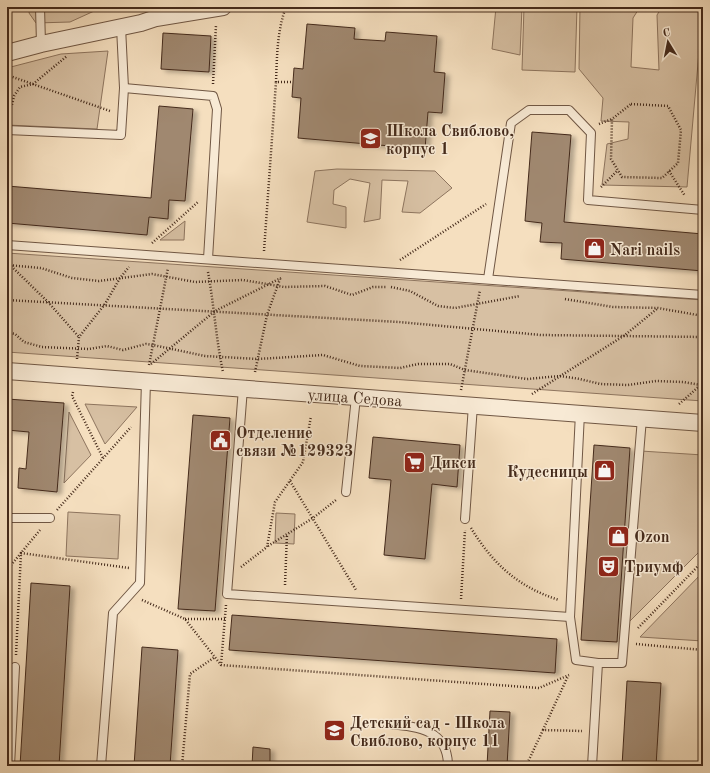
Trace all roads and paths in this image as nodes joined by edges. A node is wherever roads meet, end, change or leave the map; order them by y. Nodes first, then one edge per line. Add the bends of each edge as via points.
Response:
1 (40, 7) edge
2 (286, 7) edge
3 (218, 9) edge
4 (157, 13) edge
5 (121, 27) junction
6 (41, 44) junction
7 (72, 52) dead end
8 (7, 53) edge
9 (7, 75) edge
10 (276, 82) junction
11 (293, 82) dead end
12 (33, 84) junction
13 (124, 88) junction
14 (213, 96) junction
15 (7, 108) edge
16 (122, 116) junction
17 (7, 130) edge
18 (669, 171) junction
19 (502, 193) junction
20 (694, 209) junction
21 (703, 210) edge
22 (7, 245) edge
23 (170, 257) junction
24 (208, 260) junction
25 (7, 262) edge
26 (263, 264) junction
27 (284, 264) junction
28 (9, 265) edge
29 (383, 272) junction
30 (167, 276) junction
31 (280, 278) junction
32 (488, 279) junction
33 (210, 281) junction
34 (270, 283) junction
35 (278, 286) junction
36 (676, 293) junction
37 (703, 295) edge
38 (525, 296) dead end
39 (562, 299) dead end
40 (7, 300) edge
41 (48, 302) junction
42 (477, 304) junction
43 (161, 307) junction
44 (658, 308) junction
45 (215, 312) junction
46 (268, 315) junction
47 (703, 316) edge
48 (472, 328) junction
49 (7, 332) edge
50 (625, 335) junction
51 (79, 337) dead end
52 (703, 337) edge
53 (153, 345) junction
54 (171, 348) junction
55 (220, 356) junction
56 (258, 359) junction
57 (465, 370) junction
58 (7, 371) edge
59 (223, 373) dead end
60 (255, 375) dead end
61 (560, 376) junction
62 (146, 381) junction
63 (702, 384) edge
64 (243, 388) junction
65 (461, 390) dead end
66 (356, 397) junction
67 (527, 397) dead end
68 (473, 405) junction
69 (144, 412) junction
70 (580, 413) junction
71 (311, 416) dead end
72 (642, 418) junction
73 (662, 419) junction
74 (703, 423) edge
75 (290, 481) junction
76 (346, 492) joint
77 (7, 518) edge
78 (50, 518) junction
79 (313, 518) junction
80 (465, 519) junction
81 (287, 534) junction
82 (267, 547) junction
83 (21, 553) junction
84 (703, 560) edge
85 (7, 570) edge
86 (140, 570) junction
87 (229, 576) junction
88 (130, 594) junction
89 (227, 594) junction
90 (284, 598) junction
91 (364, 603) junction
92 (570, 605) junction
93 (460, 610) junction
94 (570, 617) junction
95 (185, 619) junction
96 (225, 619) junction
97 (623, 643) junction
98 (703, 650) edge
99 (215, 657) junction
100 (576, 660) junction
101 (598, 663) junction
102 (221, 665) junction
103 (15, 667) joint
104 (569, 675) junction
105 (390, 724) dead end
106 (543, 730) junction
107 (594, 731) junction
108 (10, 766) edge
109 (101, 766) edge
110 (182, 766) edge
111 (448, 766) edge
112 (526, 766) edge
113 (592, 766) edge

1 - 6 lane
2 - 10 path via 280,22
3 - 4 street
3 - 14 path
4 - 5 street
5 - 6 street
5 - 13 lane
6 - 8 street
7 - 12 path
9 - 12 path
10 - 11 path
10 - 26 path
12 - 15 path via 20,87 12,105
12 - 16 path
13 - 14 lane
13 - 16 lane
14 - 24 lane via 217,109
16 - 17 lane via 121,135
18 - 18 path via 678,163 681,130 668,106 631,104 612,119 611,159 622,177 662,178
18 - 20 path
19 - 20 lane via 511,123 530,110 569,110 591,133 588,200
19 - 29 path
19 - 32 lane
20 - 21 lane
22 - 23 lane
23 - 24 lane
23 - 30 path
24 - 26 lane
24 - 33 path
25 - 28 path
26 - 27 lane
27 - 29 lane
27 - 31 path
28 - 30 path via 34,267 72,278 99,281 152,274
28 - 41 path
29 - 32 lane
30 - 33 path via 195,282
30 - 43 path
31 - 34 path
31 - 35 path
32 - 36 lane
32 - 42 path via 479,291
33 - 34 path via 243,280
33 - 45 path
34 - 35 path
34 - 45 path
35 - 42 path via 324,286 352,295 372,287 384,286 410,290 438,306 455,308
35 - 46 path
36 - 37 lane
36 - 44 path
38 - 42 path
39 - 44 path via 613,307
40 - 41 path
41 - 43 path
41 - 51 path
42 - 48 path
43 - 45 path
43 - 53 path
44 - 47 path
44 - 50 path
45 - 46 path
45 - 54 path
45 - 55 path
46 - 48 path
46 - 56 path
48 - 50 path via 541,335
48 - 57 path
49 - 53 path via 15,334 24,342 42,347 89,349 107,346 123,350 146,344
50 - 52 path
50 - 61 path
53 - 54 path
53 - 54 path via 148,367
54 - 55 path via 205,356
55 - 56 path
55 - 59 path
56 - 57 path via 323,355 360,366 400,368 434,363 450,364
56 - 60 path
57 - 61 path via 528,379
57 - 65 path
58 - 62 street, улица Седова
61 - 63 path via 600,384
61 - 67 path
62 - 64 street, улица Седова
62 - 69 lane
63 - 73 path
64 - 66 street, улица Седова
64 - 87 lane
66 - 68 street, улица Седова
66 - 76 lane
68 - 70 street, улица Седова
68 - 80 lane
69 - 78 path
69 - 86 lane
70 - 72 street, улица Седова
70 - 92 lane
71 - 75 path via 303,462
72 - 73 street, улица Седова
72 - 97 lane
73 - 74 street, улица Седова
75 - 79 path
75 - 82 path via 275,502
76 - 79 path
77 - 78 lane
78 - 83 path
79 - 81 path
79 - 91 path
80 - 92 path via 484,551 510,576 543,595
80 - 93 path
81 - 82 path
81 - 90 path
82 - 87 path
83 - 85 path
83 - 86 path
83 - 103 path
84 - 97 path
86 - 88 lane via 140,583
87 - 89 lane
88 - 95 path
88 - 109 lane via 113,613
89 - 90 lane
89 - 96 path
90 - 91 lane
91 - 93 lane
92 - 94 lane
93 - 94 lane
94 - 100 lane
95 - 96 path
95 - 99 path
96 - 102 path
97 - 98 path
97 - 101 lane via 622,663
99 - 102 path
99 - 110 path via 190,674
100 - 101 lane
100 - 104 path
101 - 107 lane
102 - 104 path via 539,688
103 - 108 lane
104 - 106 path
105 - 111 lane via 420,727 437,736 448,757
106 - 107 path
106 - 112 path
107 - 113 lane

